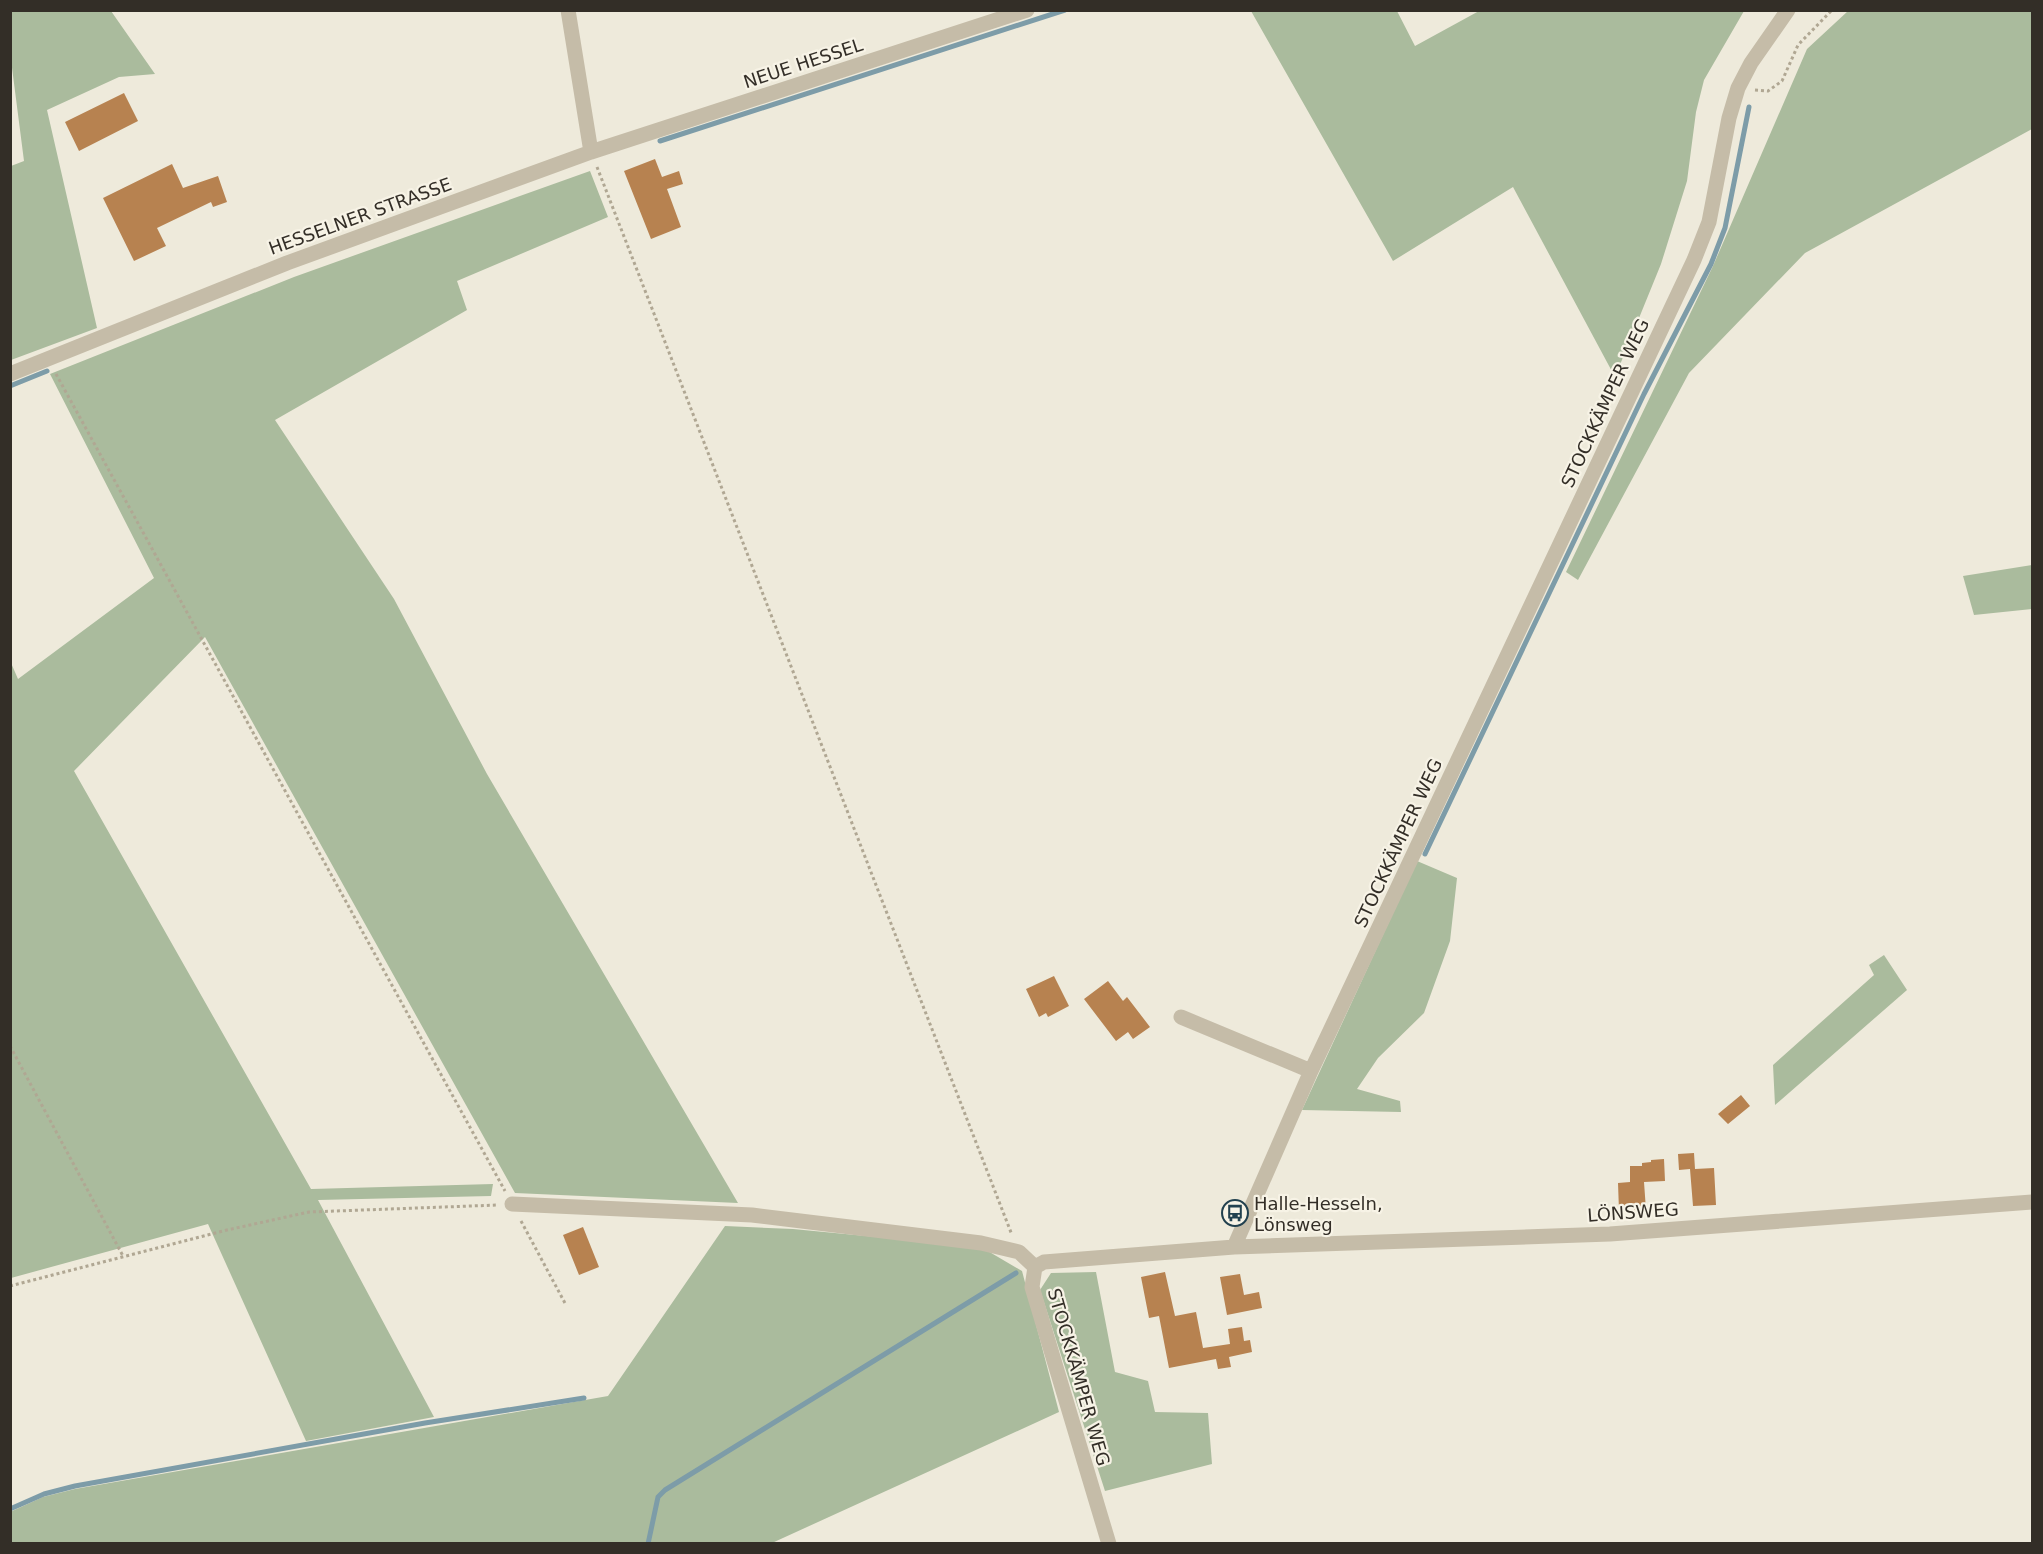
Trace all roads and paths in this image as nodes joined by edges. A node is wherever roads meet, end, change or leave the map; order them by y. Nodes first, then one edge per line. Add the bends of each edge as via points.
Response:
1 (568, 10) edge
2 (1026, 10) edge
3 (1788, 10) edge
4 (1832, 10) edge
5 (1738, 88) junction
6 (591, 152) junction
7 (48, 359) junction
8 (10, 374) edge
9 (1181, 1017) dead end
10 (10, 1046) edge
11 (1311, 1071) junction
12 (2032, 1202) edge
13 (512, 1204) junction
14 (1234, 1246) junction
15 (1019, 1252) junction
16 (123, 1257) junction
17 (1035, 1267) junction
18 (10, 1286) edge
19 (566, 1305) dead end
20 (1109, 1544) edge

1 - 6 street
2 - 6 street, NEUE HESSEL
3 - 5 street, STOCKKÄMPER WEG
4 - 5 path via 1798,45 1782,81 1768,91
5 - 11 street, STOCKKÄMPER WEG via 1709,222 1694,260
6 - 7 street, HESSELNER STRASSE via 288,263
6 - 15 path
7 - 8 street, HESSELNER STRASSE
7 - 13 path
9 - 11 street
10 - 16 path
11 - 14 street, STOCKKÄMPER WEG
12 - 14 street, LÖNSWEG via 1610,1234
13 - 15 street via 752,1215 981,1243
13 - 16 path via 309,1212
13 - 19 path
14 - 17 street, STOCKKÄMPER WEG via 1053,1261
15 - 17 street
16 - 18 path
17 - 20 street, STOCKKÄMPER WEG via 1032,1287

